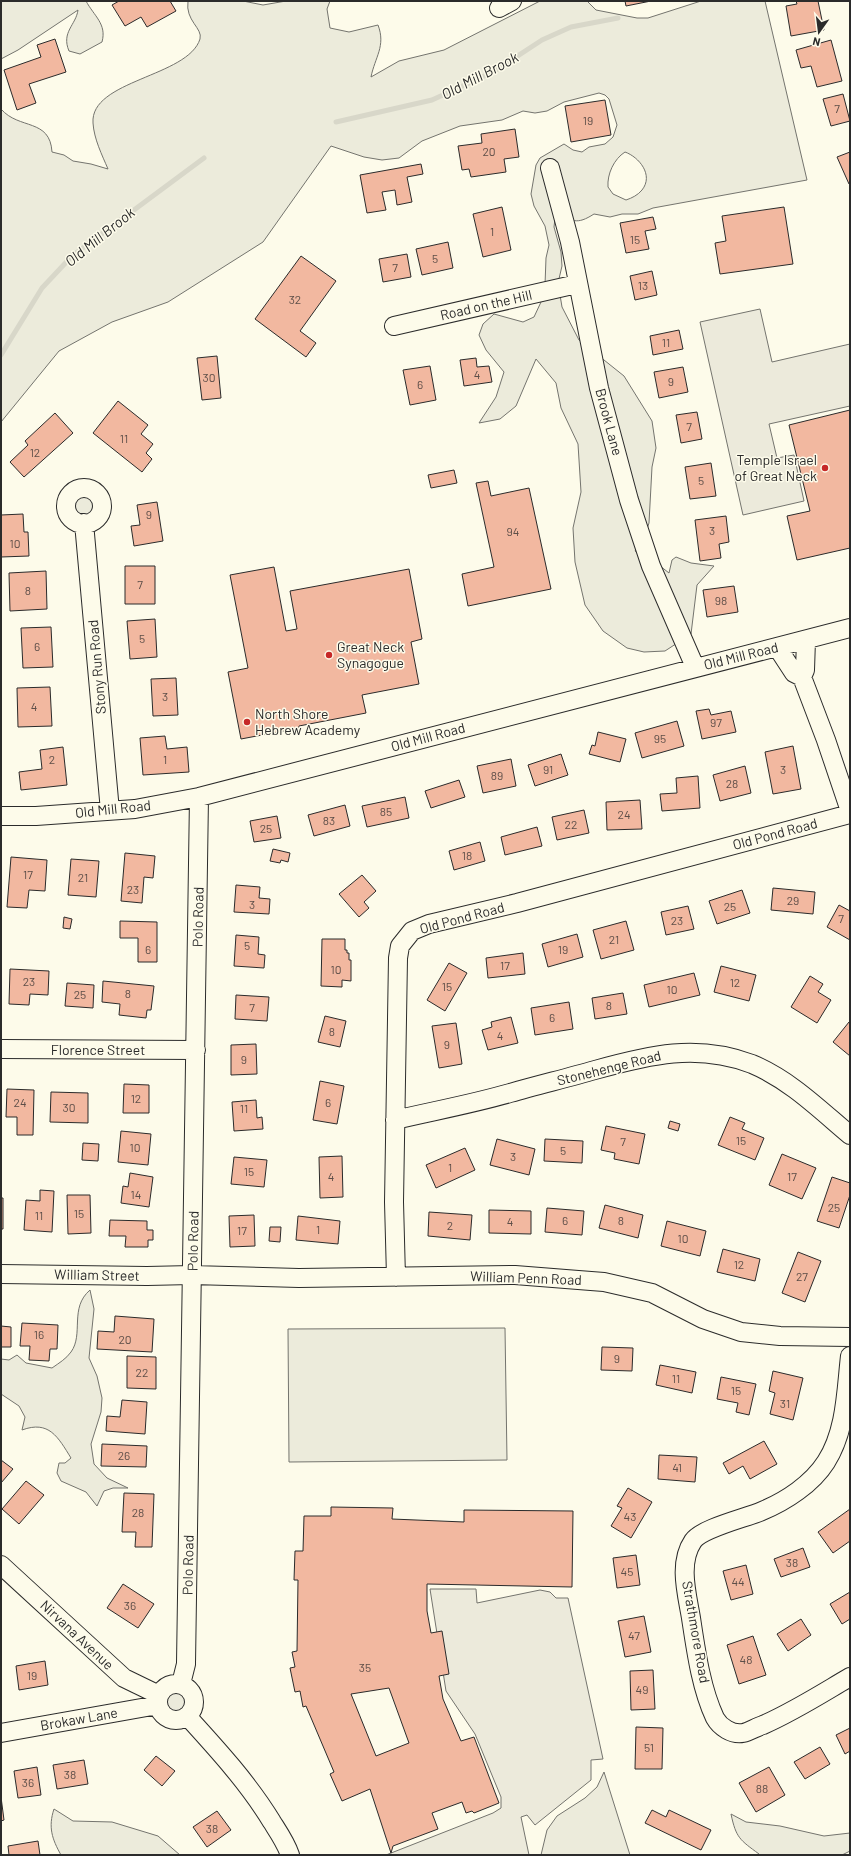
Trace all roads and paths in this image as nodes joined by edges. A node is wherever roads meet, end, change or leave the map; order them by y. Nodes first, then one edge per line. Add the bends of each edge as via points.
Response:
1 (550, 168) dead end
2 (577, 284) junction
3 (394, 326) dead end
4 (84, 524) dead end
5 (850, 628) edge
6 (806, 640) junction
7 (777, 647) junction
8 (696, 667) junction
9 (802, 677) junction
10 (199, 797) junction
11 (110, 811) junction
12 (850, 811) edge
13 (850, 814) edge
14 (1, 816) edge
15 (1, 1049) edge
16 (196, 1050) junction
17 (395, 1120) junction
18 (850, 1135) edge
19 (1, 1274) edge
20 (192, 1275) junction
21 (396, 1277) junction
22 (850, 1337) edge
23 (850, 1356) edge
24 (1, 1565) edge
25 (850, 1677) edge
26 (181, 1684) junction
27 (158, 1700) junction
28 (187, 1716) junction
29 (1, 1733) edge
30 (290, 1855) edge

1 - 2 street, Brook Lane via 570,242
2 - 3 street, Road on the Hill
2 - 8 street, Brook Lane via 599,388 630,500 651,566
4 - 11 street, Stony Run Road
5 - 6 street, Old Mill Road
6 - 7 street, Old Mill Road
6 - 9 street via 805,670
7 - 8 street, Old Mill Road
7 - 9 street via 794,673
8 - 10 street, Old Mill Road
9 - 12 street
10 - 11 street, Old Mill Road
10 - 16 street, Polo Road
11 - 14 street, Old Mill Road
13 - 17 street, Old Pond Road via 429,924 412,931 400,946 398,958
15 - 16 street, Florence Street
16 - 20 street, Polo Road
17 - 18 street, Stonehenge Road via 497,1097 642,1057 698,1052 752,1064 788,1082
17 - 21 street, Old Pond Road
19 - 20 street, William Street
20 - 21 street, William Penn Road
20 - 26 street, Polo Road via 186,1664
21 - 22 street, William Penn Road via 515,1275 604,1282 652,1293 702,1319 742,1332 780,1336
23 - 25 street, Strathmore Road via 842,1418 836,1444 826,1463 803,1487 787,1498 762,1511 714,1528 693,1540 686,1557 685,1582 697,1654 709,1704 716,1720 725,1729 742,1733 782,1717
24 - 27 street, Nirvana Avenue via 124,1678
26 - 27 street via 169,1684
26 - 28 street via 191,1690 193,1695 194,1707
27 - 28 street via 164,1716 176,1720
27 - 29 street, Brokaw Lane
28 - 30 street via 259,1800

